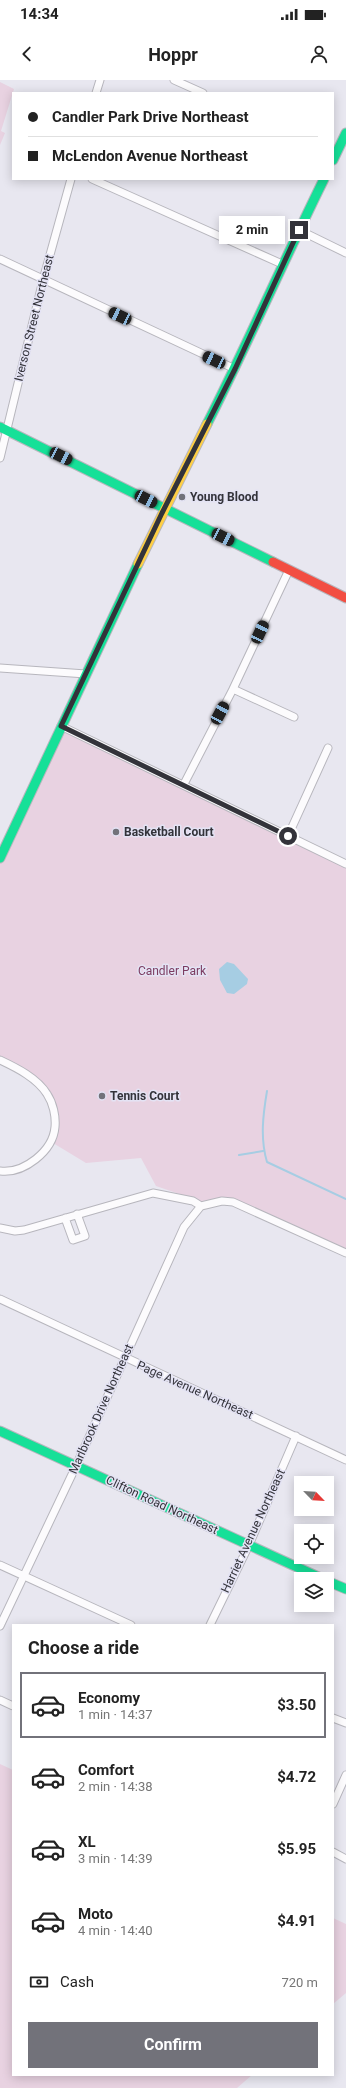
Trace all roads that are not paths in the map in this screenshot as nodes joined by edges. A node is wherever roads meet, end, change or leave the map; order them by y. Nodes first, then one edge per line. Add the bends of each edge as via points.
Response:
1 (100, 80) edge
2 (174, 80) edge
3 (96, 92) edge
4 (201, 92) edge
5 (346, 133) edge
6 (334, 155) edge
7 (71, 180) edge
8 (94, 180) edge
9 (324, 180) edge
10 (299, 230) junction
11 (346, 253) edge
12 (0, 259) edge
13 (282, 264) junction
14 (43, 280) junction
15 (235, 369) junction
16 (3, 428) edge
17 (0, 458) edge
18 (164, 508) junction
19 (289, 570) junction
20 (345, 594) edge
21 (0, 668) edge
22 (86, 674) junction
23 (233, 689) junction
24 (294, 717) dead end
25 (61, 726) junction
26 (328, 748) dead end
27 (184, 784) junction
28 (288, 836) junction
29 (0, 858) edge
30 (346, 864) edge
31 (0, 1060) edge
32 (0, 1171) edge
33 (201, 1206) junction
34 (77, 1214) junction
35 (65, 1218) junction
36 (0, 1228) edge
37 (346, 1253) edge
38 (0, 1300) edge
39 (124, 1358) junction
40 (0, 1431) edge
41 (296, 1436) junction
42 (346, 1460) edge
43 (76, 1466) junction
44 (249, 1545) junction
45 (0, 1565) edge
46 (308, 1572) edge
47 (23, 1576) junction
48 (334, 1584) edge
49 (346, 1589) edge
50 (129, 1624) edge
51 (210, 1624) edge
52 (0, 1626) edge
53 (0, 1700) edge
54 (12, 1706) edge
55 (334, 1718) edge
56 (346, 1723) edge
57 (346, 1775) edge
58 (334, 1802) edge
59 (334, 1853) edge
60 (346, 1859) edge

1 - 3 street
2 - 4 street
5 - 6 street
7 - 14 street, Iverson Street Northeast
8 - 13 street
9 - 10 street
10 - 11 street
10 - 13 street
12 - 14 street
13 - 15 street
14 - 15 street
14 - 16 street, Iverson Street Northeast
15 - 18 street
16 - 17 street, Iverson Street Northeast
16 - 18 street
18 - 19 street
18 - 22 street
19 - 20 street
19 - 23 street
21 - 22 street
22 - 25 street
23 - 24 street
23 - 27 street
25 - 27 street
25 - 29 street
26 - 28 street
27 - 28 street
28 - 30 street
31 - 32 street via 33,1079 47,1094 54,1110 55,1127 52,1139 43,1152 31,1162 18,1170
33 - 34 street via 193,1201 153,1192
33 - 37 street, Marlbrook Drive Northeast via 211,1202 233,1202
33 - 39 street, Marlbrook Drive Northeast via 184,1227
34 - 35 street
34 - 35 street via 85,1236 73,1240
35 - 36 street via 20,1231
38 - 39 street, Page Avenue Northeast
39 - 41 street, Page Avenue Northeast
39 - 43 street, Marlbrook Drive Northeast
40 - 43 street, Clifton Road Northeast
41 - 42 street, Page Avenue Northeast
41 - 44 street, Harriet Avenue Northeast
43 - 44 street, Clifton Road Northeast
43 - 47 street, Marlbrook Drive Northeast
44 - 46 street, Clifton Road Northeast
44 - 51 street, Harriet Avenue Northeast
45 - 47 street
47 - 50 street
47 - 52 street, Marlbrook Drive Northeast
48 - 49 street
53 - 54 street
55 - 56 street
57 - 58 street
59 - 60 street

